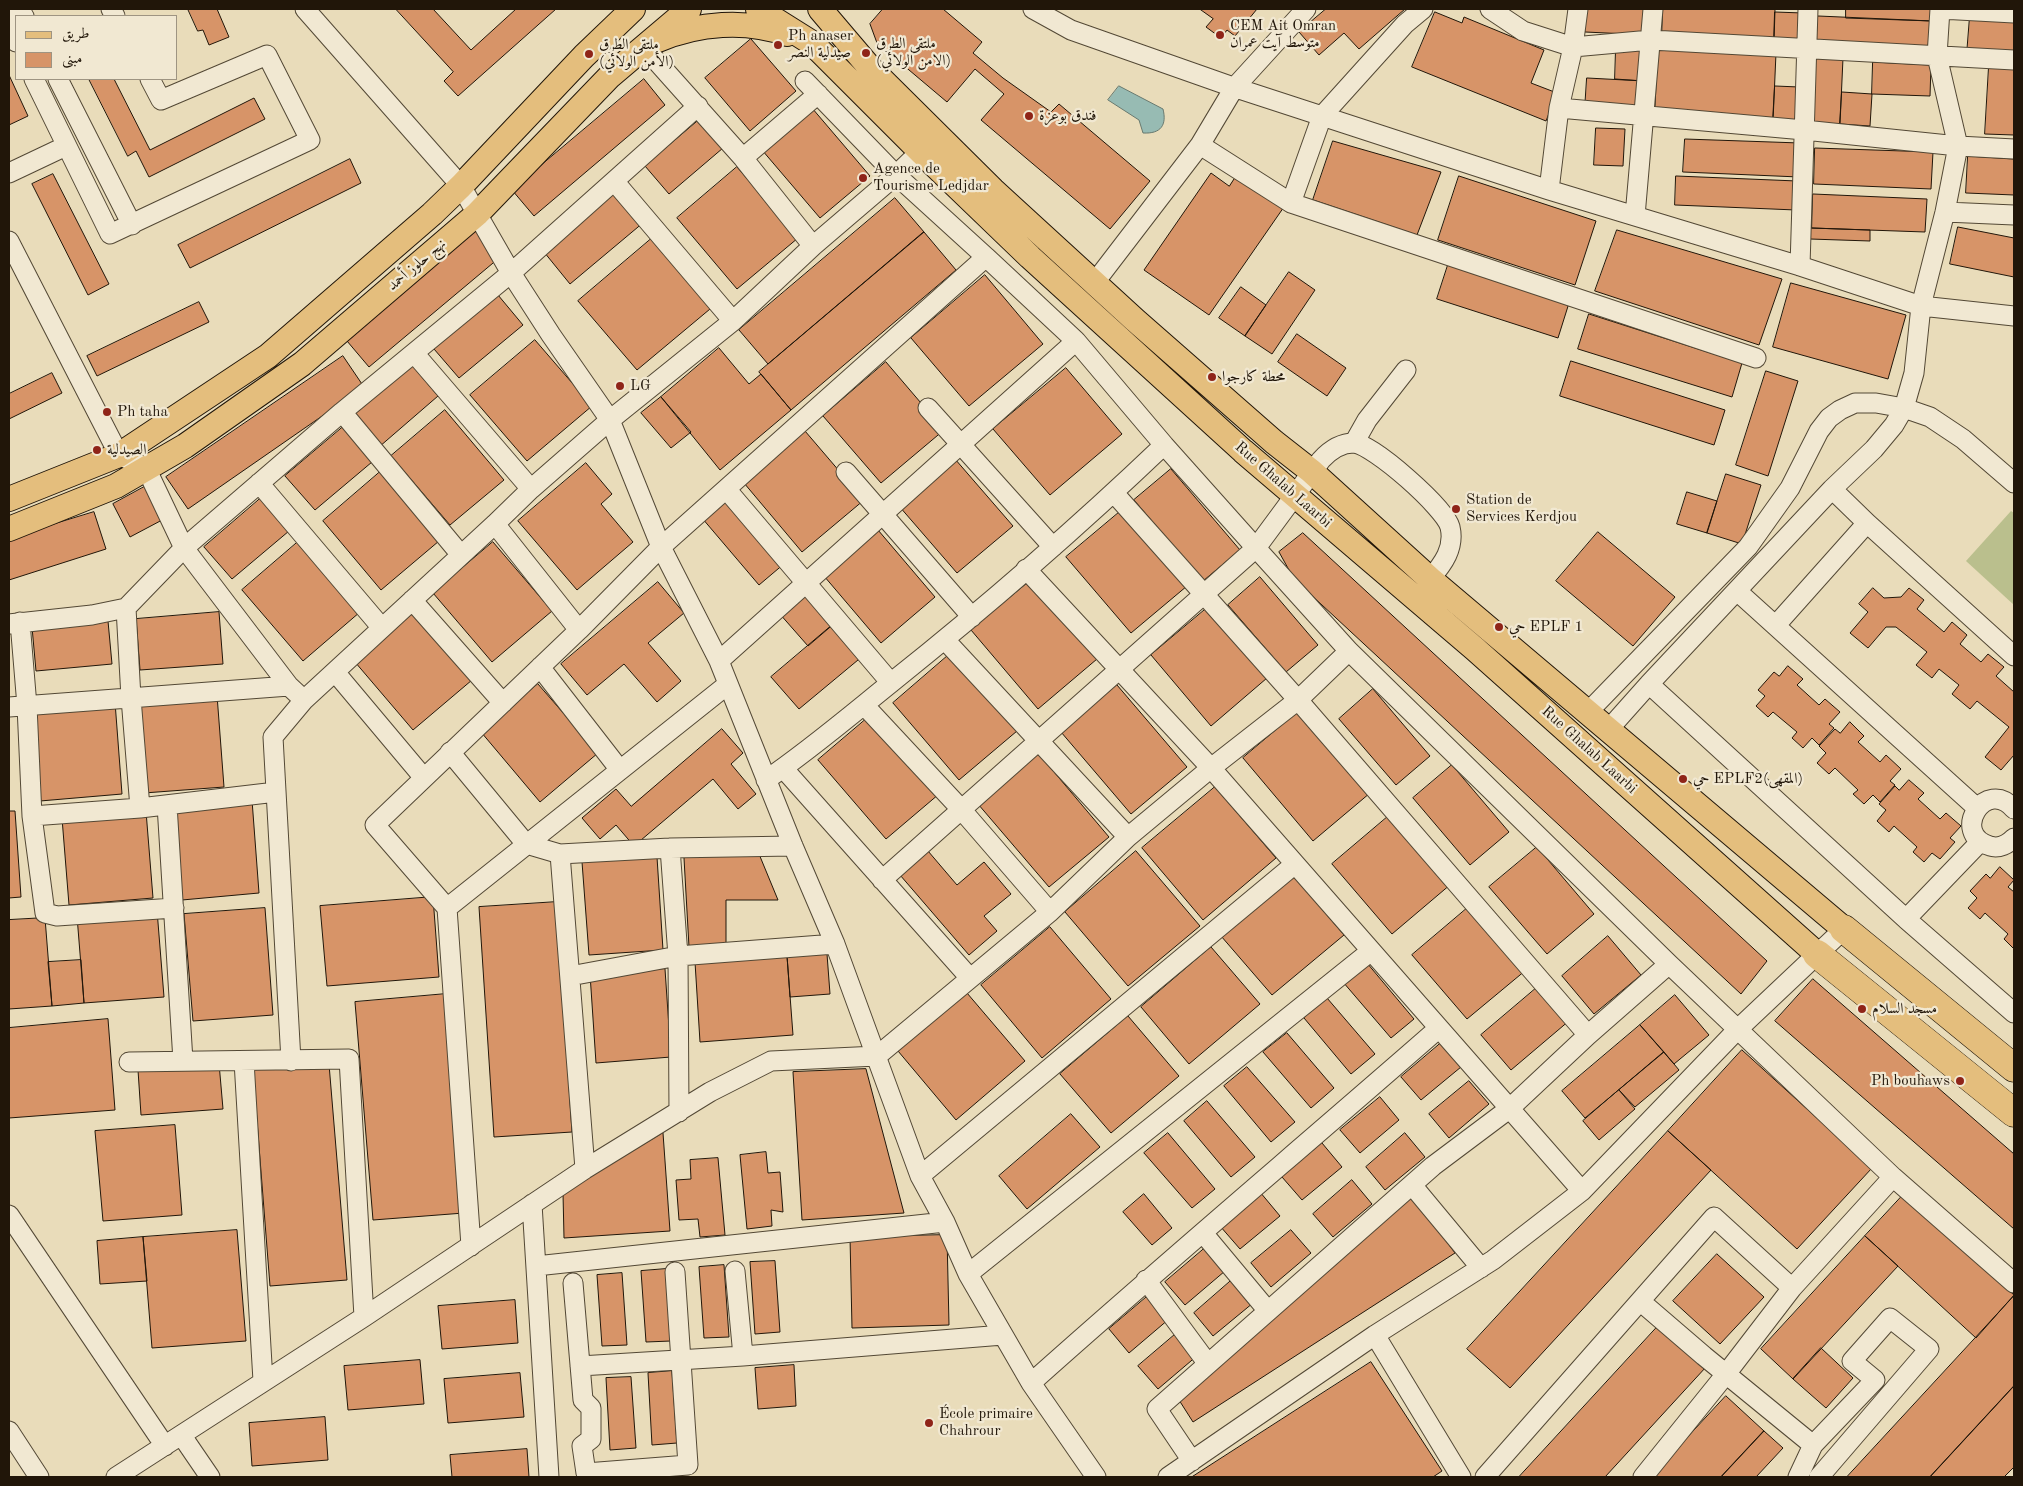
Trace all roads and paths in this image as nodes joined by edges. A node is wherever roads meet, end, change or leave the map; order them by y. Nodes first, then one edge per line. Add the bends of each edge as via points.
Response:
1 (11, 9) edge
2 (305, 9) edge
3 (633, 9) edge
4 (689, 9) edge
5 (758, 9) edge
6 (820, 9) edge
7 (1033, 9) edge
8 (1306, 9) edge
9 (1423, 9) edge
10 (1490, 9) edge
11 (1578, 9) edge
12 (1653, 9) edge
13 (1808, 9) edge
14 (2014, 13) edge
15 (22, 15) edge
16 (9, 26) edge
17 (15, 40) edge
18 (1652, 40) junction
19 (812, 43) junction
20 (643, 46) junction
21 (1573, 47) junction
22 (1807, 49) junction
23 (1937, 56) junction
24 (2014, 60) edge
25 (34, 80) edge
26 (59, 80) edge
27 (151, 80) edge
28 (805, 81) dead end
29 (1234, 88) junction
30 (818, 94) junction
31 (698, 106) junction
32 (1559, 108) junction
33 (1322, 116) junction
34 (1645, 116) junction
35 (1804, 130) junction
36 (937, 134) junction
37 (1200, 145) junction
38 (66, 146) junction
39 (1958, 146) junction
40 (2014, 149) edge
41 (921, 152) junction
42 (743, 158) junction
43 (9, 173) edge
44 (896, 174) junction
45 (614, 181) junction
46 (461, 186) junction
47 (1549, 190) junction
48 (1292, 203) junction
49 (1945, 212) junction
50 (478, 214) junction
51 (1636, 216) junction
52 (2014, 216) edge
53 (132, 225) junction
54 (1047, 239) junction
55 (9, 241) edge
56 (813, 246) junction
57 (986, 257) junction
58 (1030, 257) junction
59 (1800, 266) junction
60 (511, 273) junction
61 (1095, 282) junction
62 (1921, 306) junction
63 (2014, 316) edge
64 (733, 321) junction
65 (1076, 341) junction
66 (414, 353) junction
67 (1756, 358) dead end
68 (1406, 370) dead end
69 (928, 408) dead end
70 (1904, 408) junction
71 (342, 412) junction
72 (610, 420) junction
73 (1354, 443) junction
74 (959, 444) junction
75 (1164, 445) junction
76 (119, 455) junction
77 (146, 468) junction
78 (846, 472) dead end
79 (1311, 472) junction
80 (2014, 483) edge
81 (259, 484) junction
82 (531, 488) junction
83 (1832, 489) junction
84 (727, 490) junction
85 (1114, 493) junction
86 (1293, 495) junction
87 (9, 498) edge
88 (884, 514) junction
89 (495, 524) junction
90 (1867, 524) junction
91 (9, 529) edge
92 (661, 547) junction
93 (1053, 547) junction
94 (184, 548) junction
95 (1256, 548) junction
96 (461, 555) junction
97 (1026, 569) junction
98 (1430, 579) junction
99 (806, 582) junction
100 (1737, 591) junction
101 (1203, 595) junction
102 (412, 600) junction
103 (1455, 600) junction
104 (126, 608) junction
105 (972, 617) junction
106 (1440, 619) junction
107 (14, 623) edge
108 (1776, 625) junction
109 (382, 628) junction
110 (579, 630) junction
111 (945, 640) junction
112 (1348, 652) junction
113 (2014, 656) edge
114 (719, 661) junction
115 (540, 667) junction
116 (1120, 670) junction
117 (335, 672) junction
118 (891, 683) junction
119 (1649, 684) junction
120 (727, 685) junction
121 (289, 686) junction
122 (131, 698) junction
123 (304, 700) junction
124 (1298, 700) junction
125 (502, 702) junction
126 (864, 705) junction
127 (18, 707) edge
128 (1588, 712) junction
129 (1608, 730) junction
130 (1039, 741) junction
131 (450, 752) junction
132 (783, 768) junction
133 (1211, 768) junction
134 (620, 770) junction
135 (424, 778) junction
136 (766, 780) junction
137 (276, 792) junction
138 (167, 805) junction
139 (2014, 807) edge
140 (140, 808) junction
141 (960, 808) junction
142 (1977, 808) junction
143 (32, 816) junction
144 (1128, 836) junction
145 (2014, 839) edge
146 (1980, 842) junction
147 (526, 844) junction
148 (793, 846) junction
149 (670, 848) junction
150 (560, 854) junction
151 (1295, 864) junction
152 (882, 880) junction
153 (174, 908) junction
154 (446, 908) junction
155 (1050, 912) junction
156 (1906, 919) junction
157 (1844, 929) junction
158 (835, 944) junction
159 (1371, 951) junction
160 (1817, 954) junction
161 (678, 956) junction
162 (1669, 964) junction
163 (570, 976) junction
164 (970, 978) junction
165 (2014, 1013) edge
166 (1439, 1028) junction
167 (1737, 1030) junction
168 (1588, 1035) junction
169 (877, 1056) junction
170 (183, 1061) junction
171 (244, 1061) junction
172 (291, 1061) junction
173 (129, 1062) dead end
174 (2014, 1068) edge
175 (1509, 1108) junction
176 (679, 1112) junction
177 (2014, 1112) edge
178 (586, 1169) junction
179 (920, 1176) junction
180 (1893, 1177) junction
181 (1412, 1184) junction
182 (1582, 1192) junction
183 (532, 1204) junction
184 (9, 1216) edge
185 (945, 1222) junction
186 (1203, 1233) junction
187 (471, 1246) junction
188 (536, 1266) junction
189 (1480, 1268) junction
190 (736, 1270) dead end
191 (675, 1272) dead end
192 (968, 1274) junction
193 (1146, 1280) junction
194 (573, 1283) dead end
195 (2014, 1283) edge
196 (1792, 1288) junction
197 (1640, 1301) junction
198 (1268, 1311) junction
199 (364, 1317) junction
200 (1003, 1336) junction
201 (1375, 1336) junction
202 (743, 1356) junction
203 (681, 1360) junction
204 (1208, 1364) junction
205 (580, 1366) junction
206 (1726, 1374) junction
207 (263, 1381) junction
208 (1031, 1383) junction
209 (9, 1431) edge
210 (182, 1436) junction
211 (1813, 1445) junction
212 (164, 1446) junction
213 (1192, 1461) junction
214 (689, 1471) edge
215 (39, 1477) edge
216 (116, 1477) edge
217 (210, 1477) edge
218 (549, 1477) edge
219 (1096, 1477) edge
220 (1168, 1477) edge
221 (1461, 1477) edge
222 (1485, 1477) edge
223 (1643, 1477) edge
224 (1798, 1477) edge
225 (1820, 1477) edge

1 - 15 street
2 - 46 street
3 - 46 main road, نهج حلوز أحمد
4 - 20 main road, نهج حلوز أحمد
5 - 19 main road, Rue Ghalab Laarbi
6 - 36 main road, Rue Ghalab Laarbi via 871,69
7 - 29 street via 1071,30
8 - 29 street
9 - 33 street via 1405,24
10 - 21 street via 1523,31
11 - 21 street
12 - 18 street
13 - 22 street
14 - 23 street via 1940,9
16 - 17 street
18 - 21 street
18 - 22 street
18 - 34 street
19 - 20 main road via 770,29 744,25 710,26 675,33
19 - 41 main road, Rue Ghalab Laarbi
20 - 31 street
20 - 50 main road, نهج حلوز أحمد via 610,76
21 - 32 street
22 - 23 street
22 - 35 street
23 - 24 street
23 - 39 street
25 - 38 street
26 - 53 street
27 - 53 street via 161,100 267,55 310,140
28 - 30 street
29 - 33 street
29 - 37 street
30 - 42 street
30 - 44 street
31 - 42 street
31 - 45 street
32 - 34 street
32 - 47 street
33 - 47 street
33 - 48 street
34 - 35 street
34 - 51 street
35 - 39 street
35 - 59 street
36 - 41 street
36 - 54 main road, Rue Ghalab Laarbi
37 - 48 street
37 - 61 street
38 - 43 street
38 - 53 street via 110,234
39 - 40 street
39 - 49 street
41 - 44 street
41 - 58 main road, Rue Ghalab Laarbi
42 - 56 street
44 - 56 street
44 - 57 street
45 - 60 street
45 - 64 street
46 - 50 street
46 - 76 main road, نهج حلوز أحمد via 268,356
47 - 51 street
48 - 67 street
49 - 52 street
49 - 62 street
50 - 60 street
50 - 77 main road, نهج حلوز أحمد via 302,364 200,436
51 - 59 street
54 - 58 main road
54 - 61 main road, Rue Ghalab Laarbi
55 - 76 street
56 - 64 street
57 - 65 street
57 - 84 street
58 - 86 main road, Rue Ghalab Laarbi
59 - 62 street
60 - 66 street
60 - 72 street
61 - 79 main road, Rue Ghalab Laarbi
62 - 63 street
62 - 70 street via 1914,373
64 - 72 street
65 - 74 street
65 - 75 street
66 - 71 street
66 - 82 street
68 - 73 street via 1367,420
69 - 74 street
70 - 80 street via 1945,426
70 - 83 street via 1874,449
70 - 128 street via 1856,403 1829,418 1790,488 1748,546
71 - 81 street
71 - 96 street
72 - 82 street
72 - 92 street
73 - 79 street via 1330,450
73 - 98 street via 1378,454 1444,514 1450,527 1448,555
74 - 88 street
74 - 93 street
75 - 85 street
75 - 95 street
76 - 77 street
76 - 87 main road, نهج حلوز أحمد
77 - 91 main road, نهج حلوز أحمد via 116,486
77 - 94 street
78 - 88 street
79 - 86 street
79 - 98 main road, Rue Ghalab Laarbi
81 - 94 street
81 - 109 street
82 - 89 street
83 - 90 street
83 - 100 street
84 - 92 street
84 - 99 street
85 - 93 street
85 - 101 street
86 - 95 street
86 - 106 main road, Rue Ghalab Laarbi
88 - 99 street
88 - 105 street
89 - 96 street
89 - 110 street
90 - 108 street
90 - 113 street
92 - 110 street
92 - 114 street
93 - 97 street
94 - 104 street
94 - 121 street
95 - 101 street
95 - 112 street
96 - 102 street
97 - 105 street
97 - 116 street
98 - 103 main road, Rue Ghalab Laarbi
99 - 114 street
99 - 118 street
100 - 108 street
100 - 119 street
101 - 116 street
101 - 124 street
102 - 109 street
102 - 125 street
103 - 106 main road
103 - 128 main road, Rue Ghalab Laarbi
104 - 107 street
104 - 122 street
105 - 111 street
106 - 160 main road, Rue Ghalab Laarbi
107 - 127 street
108 - 142 street
109 - 117 street
110 - 115 street
111 - 118 street
111 - 130 street
112 - 124 street
112 - 162 street
114 - 120 street
115 - 125 street
115 - 134 street
116 - 130 street
116 - 133 street
117 - 123 street
117 - 135 street
118 - 126 street
119 - 129 street
119 - 156 street
120 - 134 street
120 - 136 street
121 - 122 street
121 - 123 street
122 - 127 street
122 - 140 street
123 - 137 street via 273,737
124 - 133 street
124 - 168 street
125 - 131 street
126 - 132 street
126 - 141 street
127 - 143 street
128 - 129 main road, Rue Ghalab Laarbi
129 - 157 main road, Rue Ghalab Laarbi
130 - 141 street
130 - 144 street
131 - 135 street
131 - 147 street
132 - 136 street
132 - 152 street
133 - 144 street
133 - 151 street
134 - 147 street
135 - 154 street via 375,825
136 - 148 street
137 - 138 street
137 - 172 street
138 - 140 street
138 - 153 street
139 - 142 street via 1998,799
140 - 143 street
141 - 152 street
141 - 155 street
142 - 146 street via 1971,822
143 - 153 street via 45,913 57,916
144 - 155 street
145 - 146 street via 1993,847
146 - 156 street
147 - 150 street
147 - 154 street
148 - 149 street
148 - 158 street
149 - 150 street
149 - 161 street
150 - 163 street
151 - 159 street
151 - 179 street
152 - 164 street
153 - 170 street
154 - 187 street
155 - 164 street
156 - 165 street
157 - 160 street
157 - 174 highway
158 - 161 street
158 - 169 street
159 - 166 street
159 - 192 street
160 - 167 street
160 - 177 highway
161 - 163 street
161 - 176 street
162 - 167 street
162 - 168 street
163 - 178 street
164 - 169 street
166 - 175 street
166 - 186 street
167 - 180 street
167 - 182 street
168 - 175 street
169 - 176 street via 771,1061
169 - 179 street
170 - 171 street
170 - 173 street
171 - 172 street
171 - 207 street
172 - 199 street via 349,1059
175 - 181 street
175 - 182 street
176 - 178 street
178 - 183 street
179 - 185 street
180 - 195 street
180 - 196 street
181 - 189 street
181 - 198 street
182 - 189 street
183 - 187 street
183 - 188 street
184 - 212 street
185 - 188 street
185 - 192 street
186 - 193 street
186 - 198 street
187 - 199 street
188 - 218 street
189 - 201 street
190 - 202 street
191 - 203 street
192 - 200 street
193 - 204 street
193 - 208 street
194 - 205 street
196 - 197 street via 1714,1217
196 - 206 street
197 - 206 street
197 - 222 street
198 - 204 street
199 - 207 street
200 - 202 street
200 - 208 street
201 - 213 street
201 - 221 street
202 - 203 street
203 - 205 street
203 - 214 street
204 - 213 street via 1157,1409
205 - 214 street via 583,1400 591,1408 591,1439 582,1446 586,1473
206 - 211 street
206 - 223 street
207 - 210 street
208 - 219 street
209 - 215 street
210 - 212 street
210 - 217 street
211 - 224 street
211 - 225 street via 1875,1380 1852,1361 1890,1318 1929,1349
212 - 216 street
213 - 220 street

